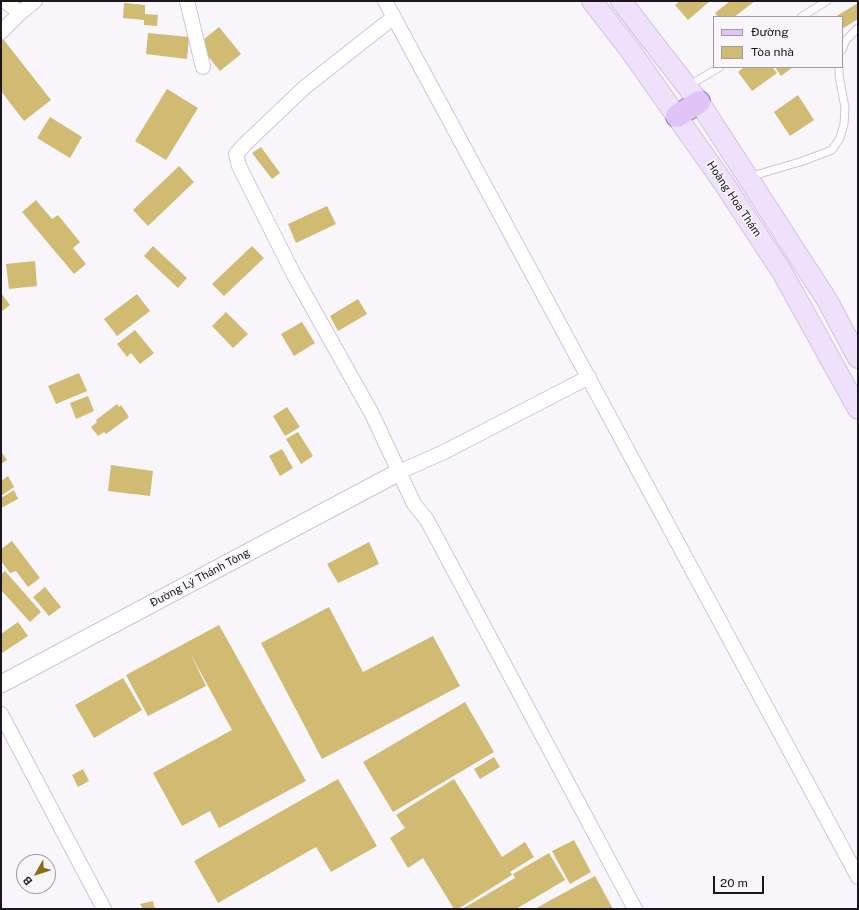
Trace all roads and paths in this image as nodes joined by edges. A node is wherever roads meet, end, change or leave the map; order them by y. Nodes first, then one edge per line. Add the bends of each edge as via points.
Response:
1 (4, 1) edge
2 (35, 1) edge
3 (187, 1) edge
4 (386, 1) edge
5 (592, 1) edge
6 (622, 1) edge
7 (827, 1) edge
8 (20, 13) junction
9 (394, 16) junction
10 (803, 16) edge
11 (858, 28) edge
12 (1, 32) edge
13 (843, 48) edge
14 (203, 67) dead end
15 (719, 68) edge
16 (839, 68) edge
17 (694, 94) junction
18 (677, 116) junction
19 (748, 177) junction
20 (858, 358) edge
21 (589, 377) junction
22 (858, 409) edge
23 (399, 472) junction
24 (1, 684) edge
25 (1, 714) edge
26 (858, 877) edge
27 (104, 909) edge
28 (635, 909) edge

1 - 8 street
2 - 8 street
3 - 14 street
4 - 9 street
5 - 18 main road, Hoàng Hoa Thám
6 - 17 main road, Hoàng Hoa Thám
7 - 10 lane
8 - 12 street
9 - 21 street
9 - 23 street via 304,87 236,154 239,166 293,273 372,414
11 - 13 lane via 846,40
15 - 17 lane
16 - 19 lane via 845,108 844,124 840,138 832,150
17 - 18 main road
17 - 19 main road, Hoàng Hoa Thám
18 - 22 main road, Hoàng Hoa Thám via 782,272
19 - 20 main road, Hoàng Hoa Thám via 827,300
21 - 23 street via 444,452
21 - 26 street
23 - 24 street, Đường Lý Thánh Tông
23 - 28 street via 414,504 427,520
25 - 27 street

